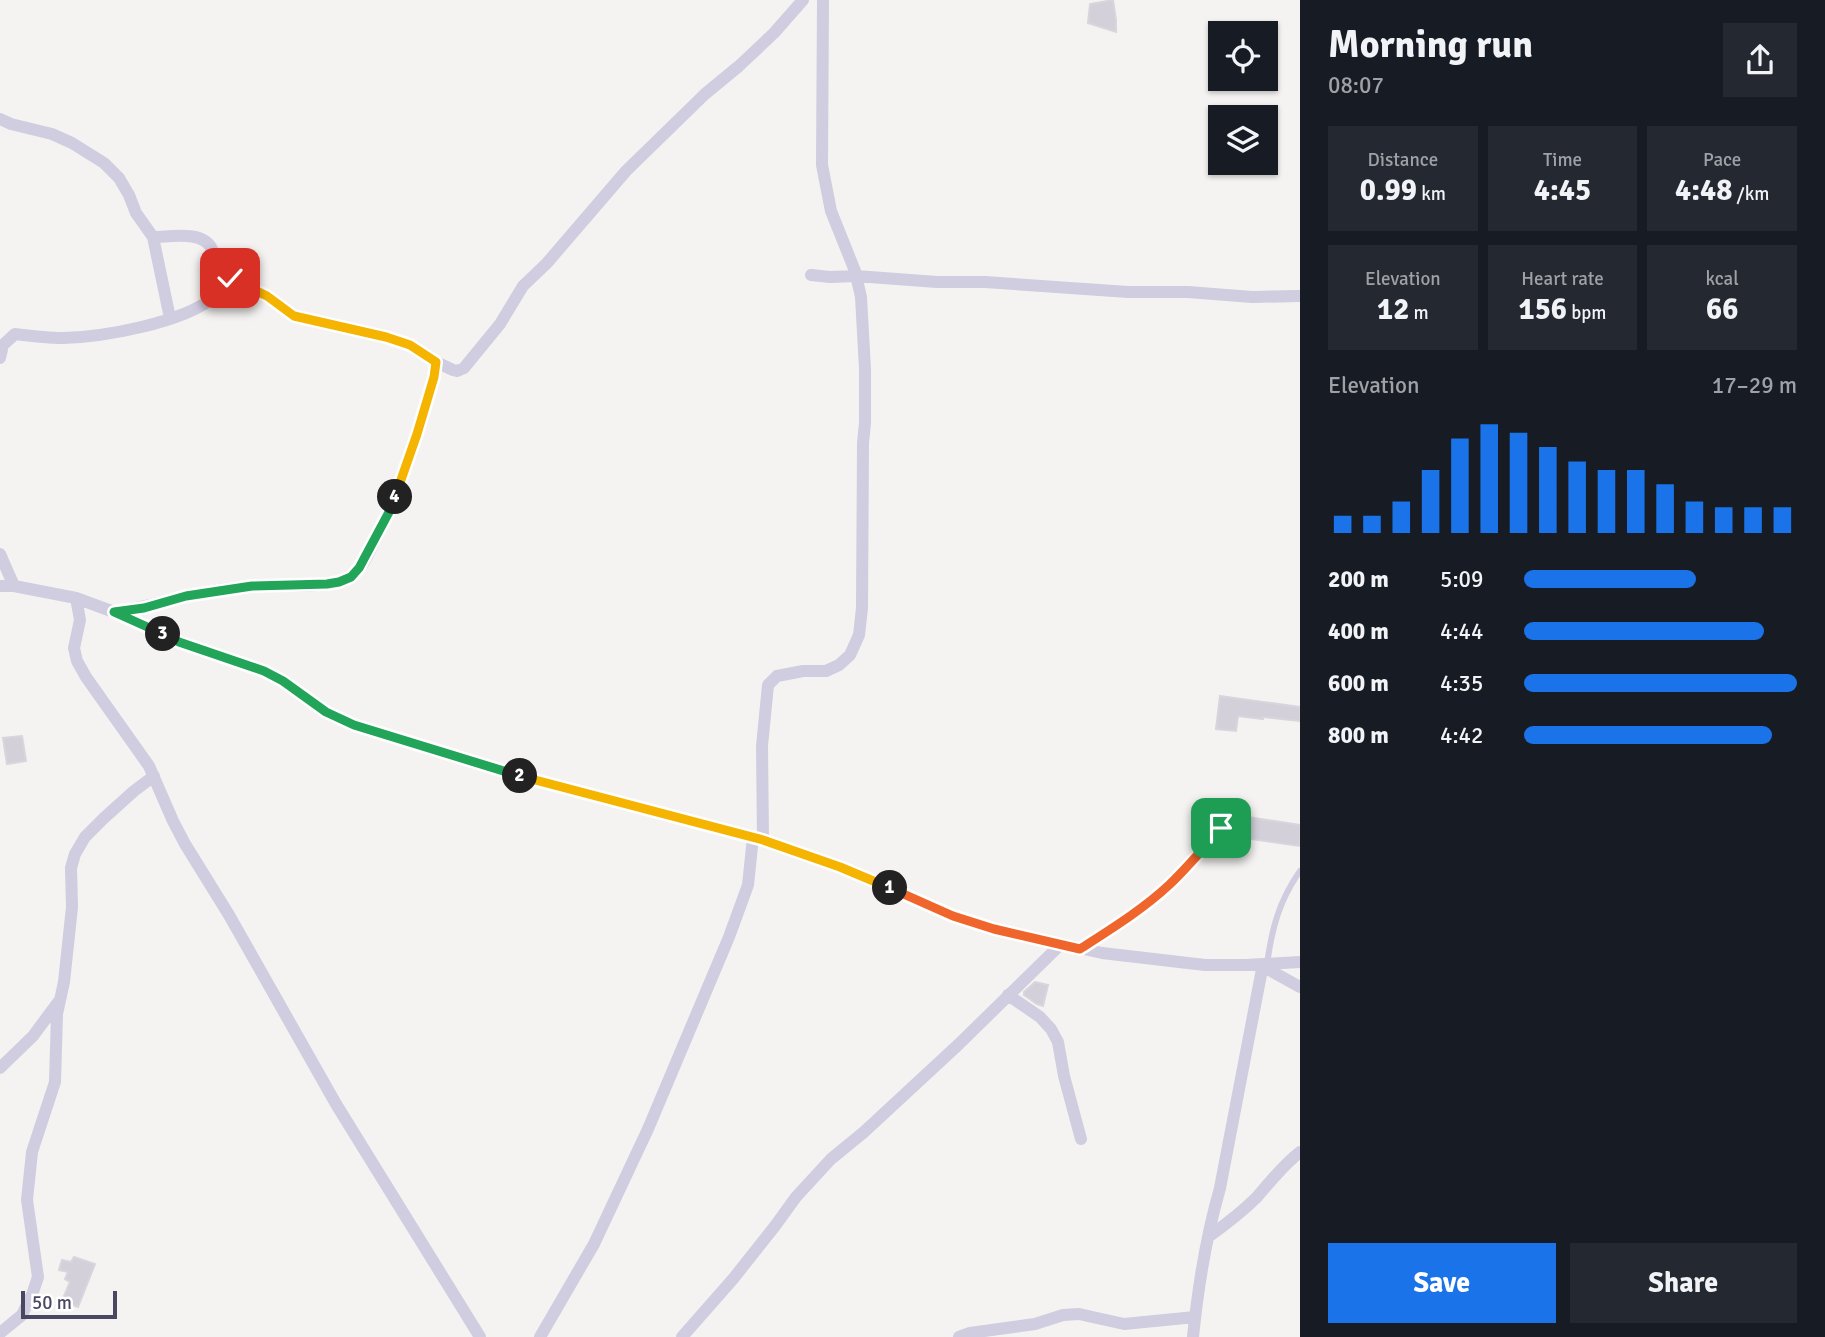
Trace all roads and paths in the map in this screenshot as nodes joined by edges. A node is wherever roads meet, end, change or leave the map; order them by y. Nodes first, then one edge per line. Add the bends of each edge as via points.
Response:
1 (803, 0) edge
2 (823, 0) edge
3 (0, 119) edge
4 (153, 237) junction
5 (811, 275) dead end
6 (856, 276) junction
7 (230, 278) junction
8 (1300, 296) edge
9 (170, 318) junction
10 (0, 358) edge
11 (436, 362) junction
12 (0, 554) edge
13 (0, 586) edge
14 (14, 586) junction
15 (76, 598) junction
16 (114, 612) junction
17 (155, 776) junction
18 (1221, 828) dead end
19 (758, 838) junction
20 (1300, 871) edge
21 (1060, 945) junction
22 (1080, 949) junction
23 (1300, 962) edge
24 (1265, 965) junction
25 (1300, 987) edge
26 (1008, 995) junction
27 (61, 998) junction
28 (0, 1068) edge
29 (1080, 1139) dead end
30 (1300, 1152) edge
31 (1208, 1237) junction
32 (1195, 1317) junction
33 (0, 1333) edge
34 (480, 1337) edge
35 (540, 1337) edge
36 (682, 1337) edge
37 (959, 1337) edge
38 (1193, 1337) edge

1 - 11 street via 740,66 626,171 523,286 500,324 464,368 457,371
2 - 6 street via 822,165 831,211
3 - 4 street via 52,134 104,163 119,178
4 - 7 street via 201,239 212,249 219,271
4 - 9 street
5 - 6 street
6 - 8 street via 1128,292
6 - 19 street via 863,322 865,423 859,635 850,655 839,665 777,676 768,685
7 - 9 street via 211,299
7 - 11 street via 294,316 386,337 410,345
9 - 10 street via 97,336 15,334 3,345
11 - 16 street via 414,445 389,512 351,577 327,584 228,589
12 - 14 street
13 - 14 street
14 - 15 street
15 - 16 street
15 - 17 street via 80,620 74,648 77,661
16 - 19 street via 179,642 264,671 354,725 512,774
17 - 27 street via 104,818 75,854
17 - 34 street via 173,821 336,1104
18 - 22 lane via 1168,886
19 - 21 street via 840,867 953,916
19 - 35 street via 729,937 649,1129 594,1244
20 - 24 lane via 1283,898
21 - 22 street
21 - 26 street
22 - 24 street via 1205,965
23 - 24 street
24 - 25 street
24 - 31 street
26 - 29 street via 1040,1017 1058,1042
26 - 36 street via 831,1159
27 - 28 street via 33,1036
27 - 33 street via 55,1082 32,1152 27,1200 38,1277 22,1315
30 - 31 street
31 - 32 street
32 - 37 street via 1124,1324 1063,1315
32 - 38 street

